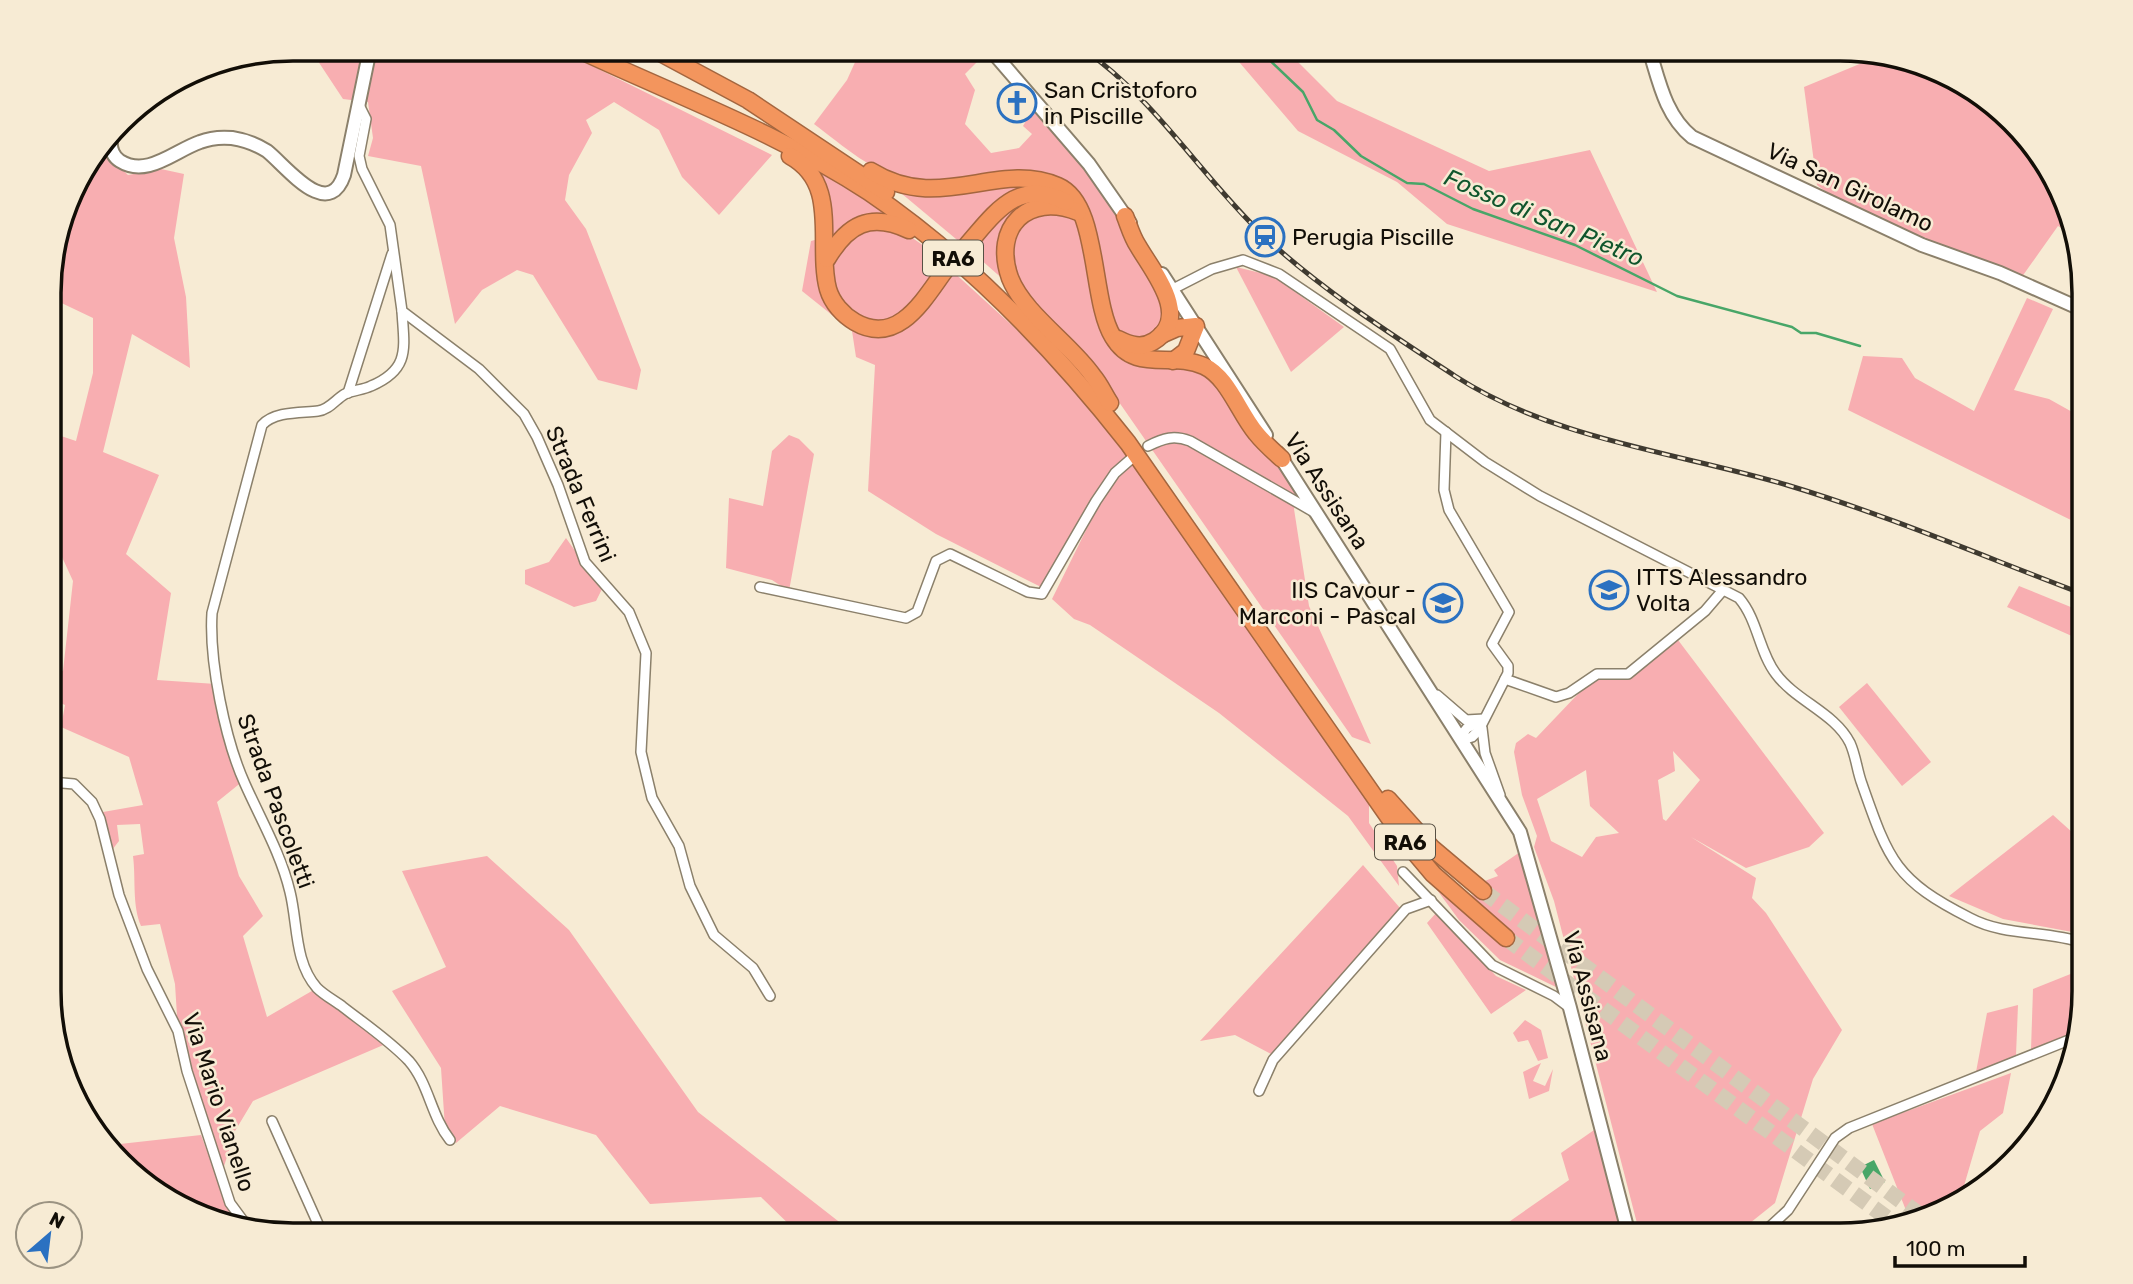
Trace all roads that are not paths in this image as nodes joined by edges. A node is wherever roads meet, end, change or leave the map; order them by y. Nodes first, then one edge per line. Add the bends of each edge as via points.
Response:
1 (1652, 61) edge
2 (367, 62) edge
3 (606, 62) edge
4 (677, 62) edge
5 (1001, 62) edge
6 (632, 74) junction
7 (748, 100) junction
8 (358, 103) junction
9 (112, 149) edge
10 (1125, 216) junction
11 (1081, 217) junction
12 (967, 245) dead end
13 (394, 249) junction
14 (826, 261) junction
15 (946, 269) dead end
16 (1173, 289) junction
17 (2071, 305) edge
18 (1009, 309) junction
19 (402, 311) junction
20 (1196, 326) junction
21 (1112, 335) junction
22 (1161, 335) junction
23 (1173, 361) junction
24 (348, 393) junction
25 (1110, 403) junction
26 (1446, 432) junction
27 (1148, 446) dead end
28 (1131, 459) dead end
29 (1282, 459) junction
30 (1319, 515) junction
31 (1233, 584) junction
32 (760, 587) dead end
33 (1723, 590) junction
34 (1423, 678) junction
35 (1505, 679) junction
36 (1484, 719) junction
37 (1330, 724) junction
38 (1461, 739) junction
39 (61, 783) edge
40 (1501, 799) junction
41 (1403, 872) dead end
42 (1483, 891) tunnel mouth
43 (1431, 900) junction
44 (1506, 938) tunnel mouth
45 (2071, 941) edge
46 (770, 996) dead end
47 (1570, 1008) junction
48 (2066, 1041) edge
49 (1259, 1091) dead end
50 (272, 1121) dead end
51 (450, 1140) dead end
52 (240, 1216) edge
53 (1626, 1222) edge
54 (1774, 1222) edge
55 (318, 1223) edge

1 - 17 main road, Via San Girolamo via 1669,111 1692,137 1922,245
2 - 8 main road
3 - 6 highway, RA6
4 - 7 highway, RA6
5 - 10 main road, Via Assisana via 1089,164
6 - 14 highway via 659,92 796,159 821,195
6 - 18 highway, RA6 via 785,145 868,192
7 - 11 highway via 787,118 882,178 940,190 1002,180 1044,182 1066,190
7 - 25 highway, RA6 via 844,162 940,234 1016,301
8 - 9 main road via 344,175 337,189 329,193 309,189 270,153 243,140 220,137 200,142 136,168 116,159
8 - 13 street via 366,119 359,156 362,169 390,225
10 - 16 main road, Via Assisana
10 - 22 highway via 1168,300 1168,323
11 - 12 highway via 1056,197 1030,193 1008,201
11 - 21 highway
11 - 25 highway via 1054,205 1024,212 1007,240 1007,265 1017,292 1093,375
13 - 19 street
13 - 24 street
14 - 15 highway via 829,293 836,306 864,327 883,329 914,313
14 - 18 highway via 838,241 862,224 894,223 920,238
16 - 20 main road, Via Assisana
16 - 26 street via 1194,276 1243,260 1263,266 1390,349 1430,420
18 - 31 highway, RA6 via 1086,390
19 - 24 street, Strada Pascoletti via 404,359 392,375
19 - 46 street, Strada Ferrini via 479,369 524,414 537,437 584,562 629,612 646,653 640,752 652,798 679,846 690,886 714,935 753,968
20 - 22 highway
20 - 23 highway via 1186,351
20 - 29 main road, Via Assisana
21 - 22 highway via 1144,346
21 - 23 highway via 1133,357
23 - 29 highway via 1190,361 1209,369 1256,433
24 - 51 street, Strada Pascoletti via 324,411 278,416 262,425 212,613 216,684 243,781 279,856 291,893 299,953 317,988 408,1061
25 - 31 highway, RA6
26 - 33 street via 1540,496
26 - 35 street via 1444,490 1449,510 1509,612 1492,644 1508,666
27 - 30 street via 1166,437 1191,441
28 - 32 street via 1115,473 1042,594 1028,592 950,554 936,561 917,612 906,618
29 - 30 main road, Via Assisana
30 - 34 main road, Via Assisana
31 - 37 highway, RA6
33 - 35 street via 1705,611 1628,674 1597,674 1556,697
33 - 45 street via 1749,609 1776,674 1837,726 1849,743 1881,840 1901,874 1930,897 1973,920 2008,932
34 - 36 street via 1457,715 1466,720
34 - 38 main road, Via Assisana
35 - 36 street
36 - 38 street via 1476,734
36 - 40 street via 1485,753
37 - 42 highway, RA6 via 1396,811
37 - 44 highway, RA6 via 1406,842 1433,874
38 - 40 main road, Via Assisana
39 - 52 street, Via Mario Vianello via 74,784 92,802 100,819 119,895 147,969 178,1031 230,1203
40 - 47 main road, Via Assisana via 1525,845
41 - 43 street
43 - 47 street via 1492,965
43 - 49 street via 1406,909 1273,1060
47 - 53 main road, Via Assisana
48 - 54 street via 1849,1128 1835,1138 1788,1210
50 - 55 street

